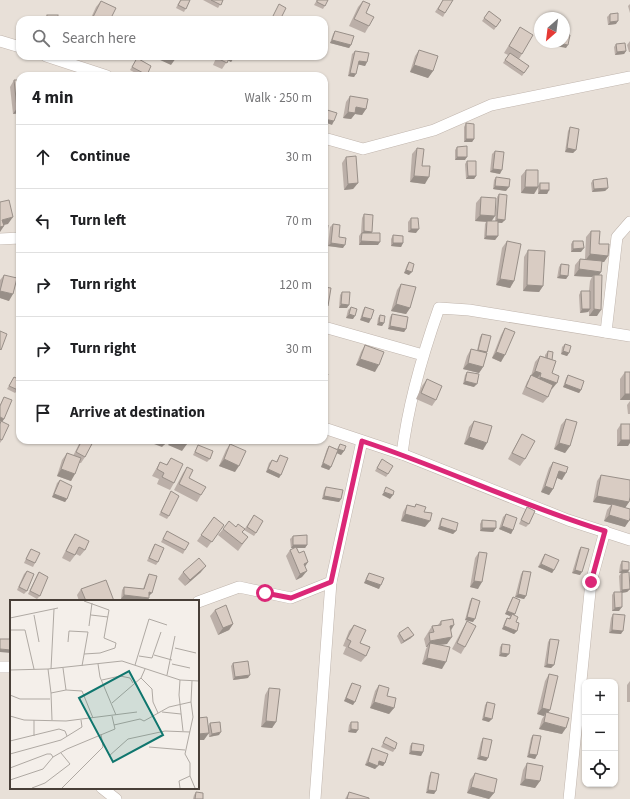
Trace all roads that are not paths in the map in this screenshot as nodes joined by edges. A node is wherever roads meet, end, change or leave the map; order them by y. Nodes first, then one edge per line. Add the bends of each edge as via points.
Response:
1 (0, 41) edge
2 (16, 46) edge
3 (58, 60) edge
4 (95, 72) edge
5 (630, 77) edge
6 (328, 139) edge
7 (630, 222) edge
8 (16, 238) edge
9 (0, 239) edge
10 (328, 328) edge
11 (606, 332) junction
12 (630, 336) edge
13 (423, 355) junction
14 (328, 429) edge
15 (362, 441) junction
16 (402, 454) junction
17 (605, 531) junction
18 (630, 540) edge
19 (331, 582) junction
20 (199, 602) edge
21 (103, 789) edge
22 (116, 799) edge
23 (315, 799) edge
24 (569, 799) edge

1 - 2 street
3 - 4 street
5 - 6 street via 491,105 434,130 364,148
7 - 11 street via 617,237
8 - 9 street
10 - 13 street
11 - 12 street
11 - 13 street via 469,310 439,308
13 - 16 street
14 - 15 street
15 - 16 street
15 - 19 street
16 - 17 street via 568,520
17 - 18 street
17 - 24 street via 591,582
19 - 20 street via 291,598 239,587
19 - 23 street
21 - 22 street

